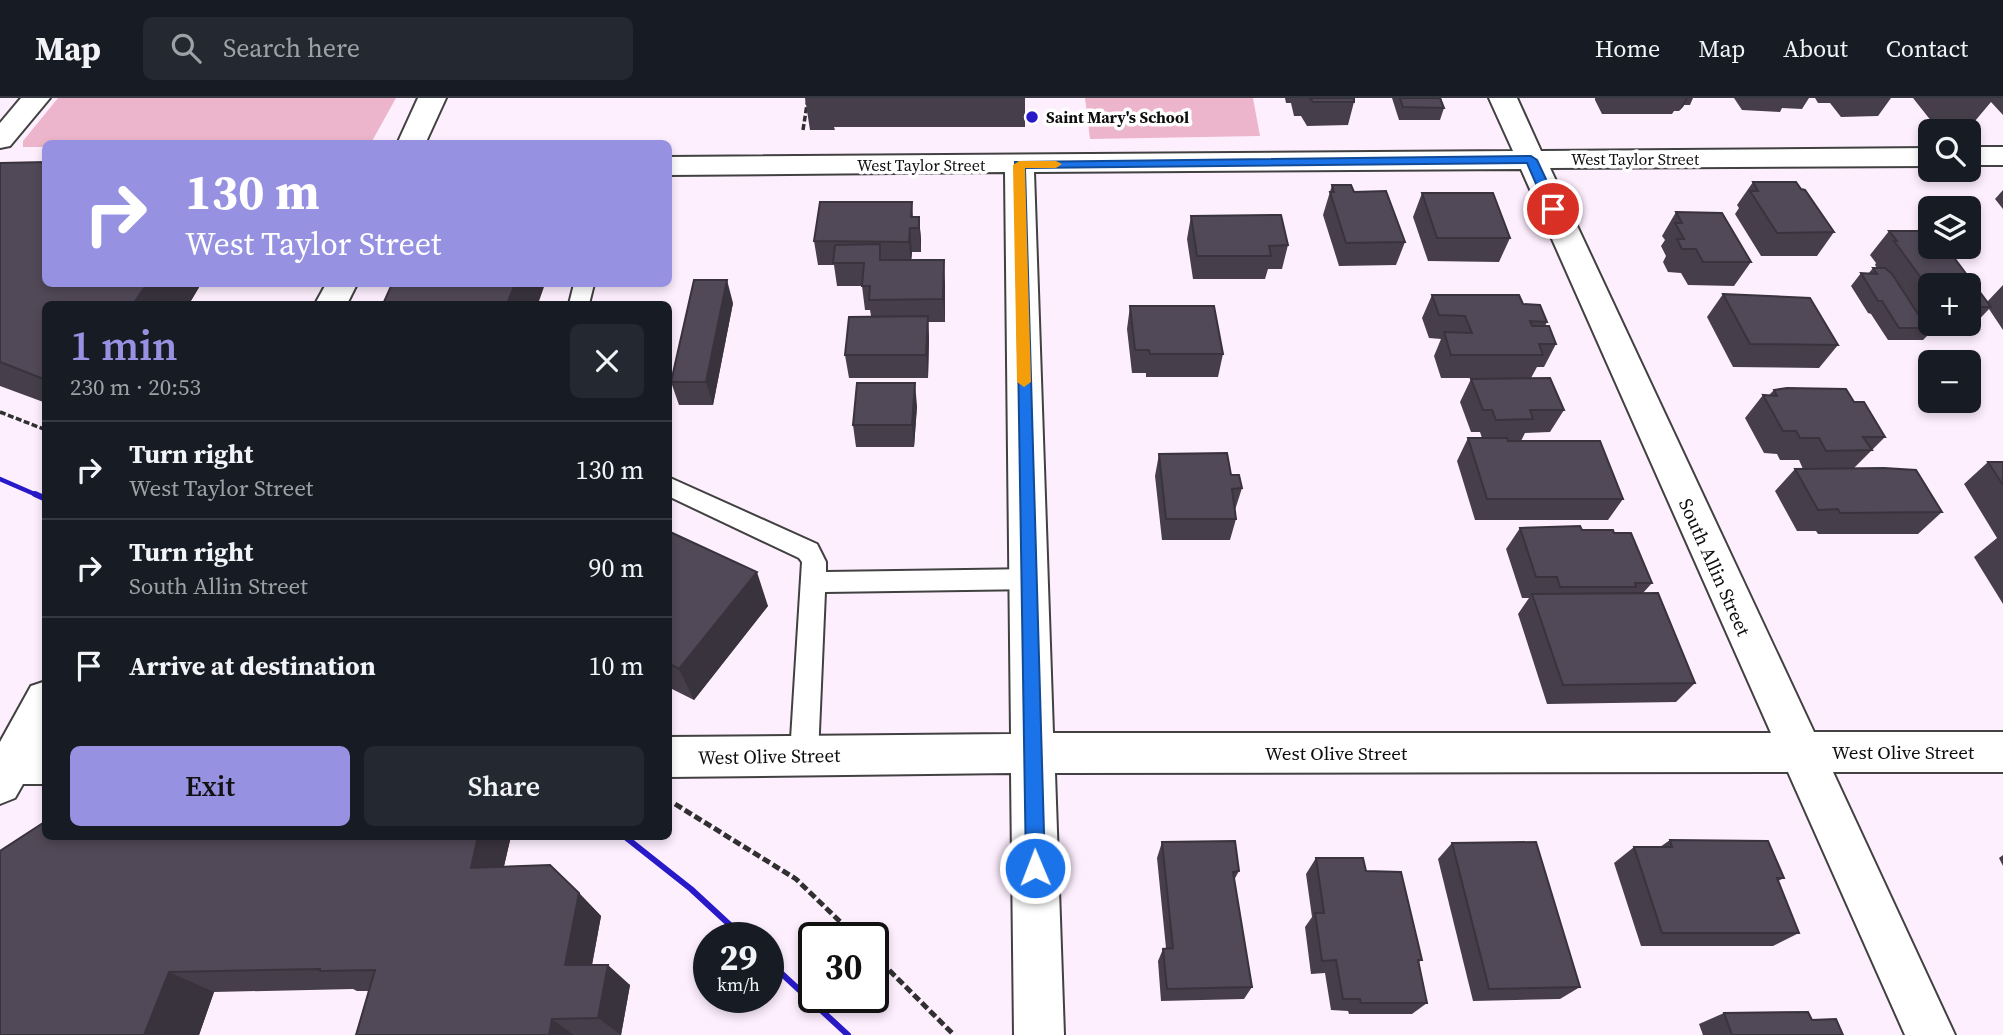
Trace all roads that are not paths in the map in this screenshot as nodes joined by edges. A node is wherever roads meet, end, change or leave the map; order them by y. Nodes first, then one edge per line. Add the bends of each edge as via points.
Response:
1 (36, 98) edge
2 (432, 98) edge
3 (1503, 98) edge
4 (0, 140) edge
5 (413, 140) edge
6 (1981, 156) edge
7 (2003, 156) edge
8 (1918, 157) edge
9 (1531, 160) junction
10 (1019, 165) junction
11 (672, 166) edge
12 (672, 488) edge
13 (1028, 579) junction
14 (813, 582) junction
15 (42, 708) edge
16 (1799, 752) junction
17 (2003, 752) edge
18 (1033, 753) junction
19 (804, 755) junction
20 (672, 757) edge
21 (14, 769) edge
22 (1040, 1035) edge
23 (1930, 1035) edge

1 - 4 street
2 - 5 street
3 - 9 street, South Allin Street
6 - 7 street
8 - 9 street, West Taylor Street
9 - 10 street, West Taylor Street
9 - 16 street, South Allin Street
10 - 11 street, West Taylor Street
10 - 13 street
12 - 14 lane via 808,551 814,562
13 - 14 lane
13 - 18 street
14 - 19 lane
15 - 21 street
16 - 17 street, West Olive Street
16 - 18 street, West Olive Street
16 - 23 street, South Allin Street
18 - 19 street, West Olive Street
18 - 22 street
19 - 20 street, West Olive Street

